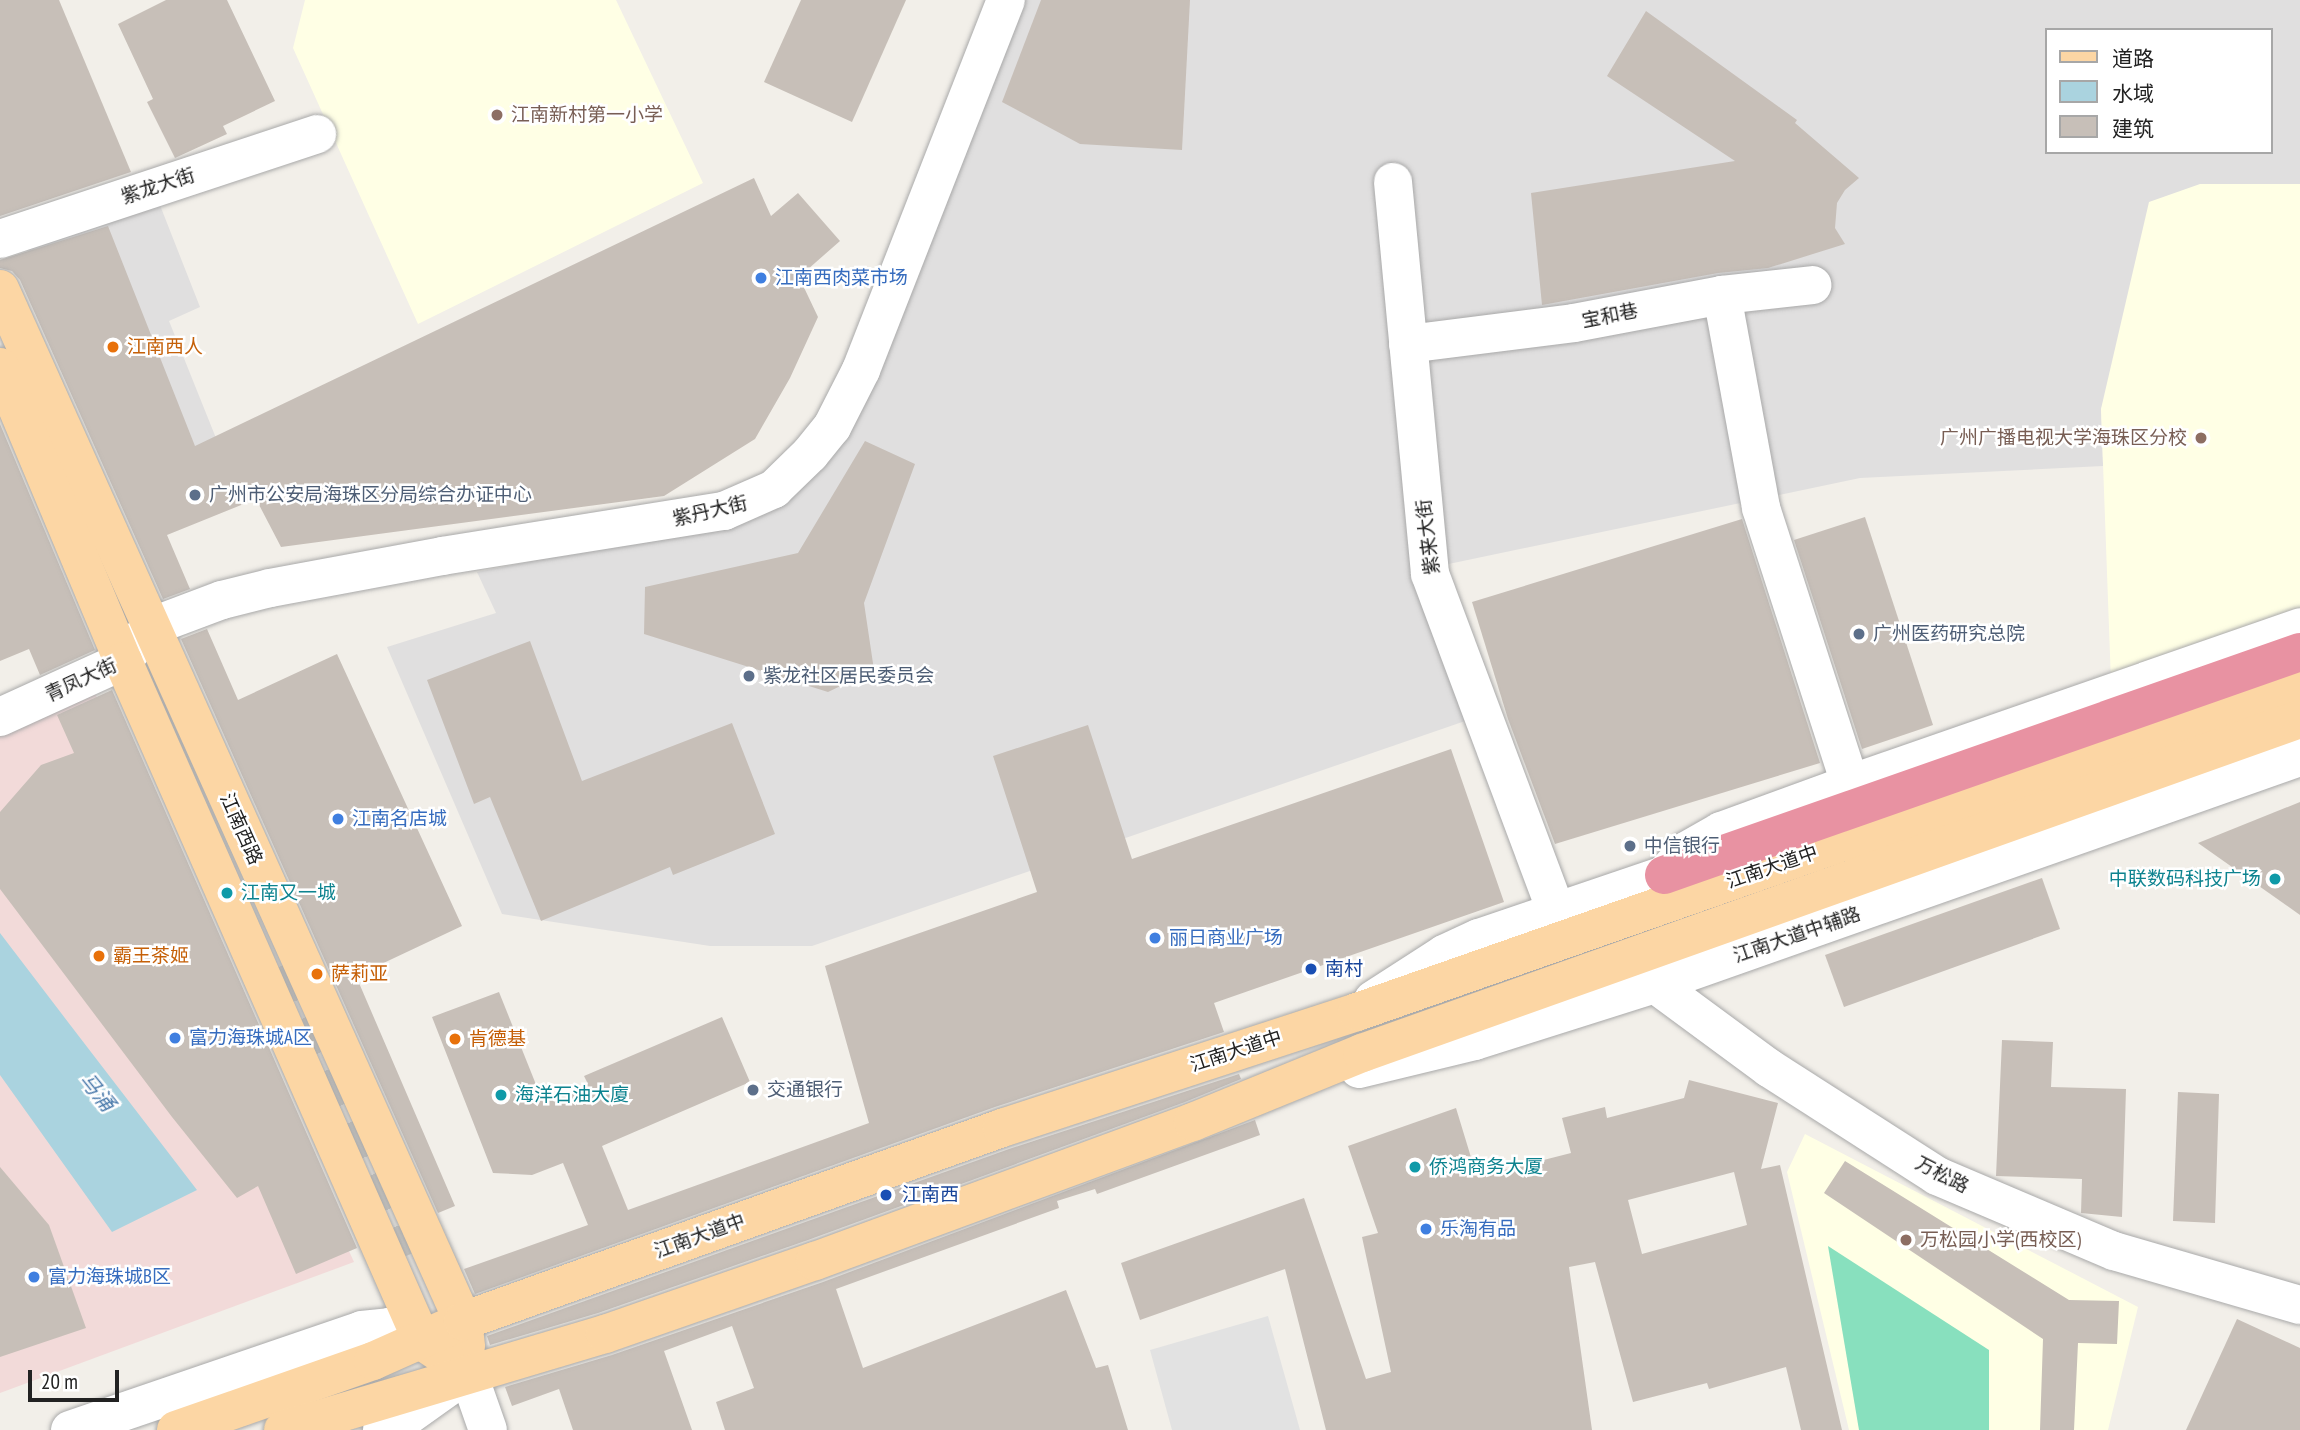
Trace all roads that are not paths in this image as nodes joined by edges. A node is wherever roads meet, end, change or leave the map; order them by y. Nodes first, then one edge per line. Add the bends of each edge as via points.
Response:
1 (1006, 0) edge
2 (317, 134) dead end
3 (1393, 182) dead end
4 (0, 239) edge
5 (1812, 285) dead end
6 (0, 289) edge
7 (1721, 295) junction
8 (1408, 344) junction
9 (0, 367) edge
10 (150, 627) junction
11 (2300, 627) edge
12 (2300, 652) edge
13 (123, 661) junction
14 (2300, 682) edge
15 (0, 717) edge
16 (2300, 719) edge
17 (2300, 757) edge
18 (2127, 780) junction
19 (1850, 783) junction
20 (2140, 816) junction
21 (1669, 888) junction
22 (1557, 913) junction
23 (1649, 967) junction
24 (1357, 1012) junction
25 (585, 1278) junction
26 (2300, 1306) edge
27 (463, 1321) junction
28 (605, 1334) junction
29 (422, 1341) junction
30 (468, 1373) junction
31 (172, 1420) edge
32 (70, 1430) edge
33 (282, 1430) edge
34 (382, 1430) edge
35 (488, 1430) edge

1 - 10 street, 紫丹大街 via 861,370 832,427 774,489 724,511 270,588
2 - 4 street, 紫龙大街
3 - 8 street, 紫来大街
5 - 7 street, 宝和巷
6 - 10 main road, 江南西路
7 - 8 street, 宝和巷 via 1574,323
7 - 19 street via 1761,508
8 - 22 street, 紫来大街 via 1430,574
9 - 13 main road
10 - 13 street, 青凤大街
10 - 27 main road, 江南西路
11 - 19 street
12 - 21 highway via 1977,766
13 - 15 street, 青凤大街
13 - 29 main road
14 - 21 main road, 江南大道中
16 - 18 main road, 江南大道中
17 - 20 street, 江南大道中辅路
18 - 20 street
18 - 23 main road, 江南大道中
19 - 21 street via 1721,831 1686,851
20 - 23 street, 江南大道中辅路
21 - 22 street
21 - 24 main road, 江南大道中
22 - 24 street via 1444,954
23 - 26 street, 万松路 via 1769,1068 1937,1176 2114,1251
23 - 28 main road, 江南大道中 via 1362,1053 1050,1176
24 - 25 main road, 江南大道中 via 1002,1128
25 - 27 main road, 江南大道中
25 - 28 main road
27 - 29 main road, 江南大道中
27 - 30 main road, 江南西路
28 - 30 main road, 江南大道中
29 - 30 main road
29 - 31 main road, 江南大道中 via 292,1391
30 - 33 main road, 江南大道中
30 - 34 street
30 - 35 street
31 - 32 street

